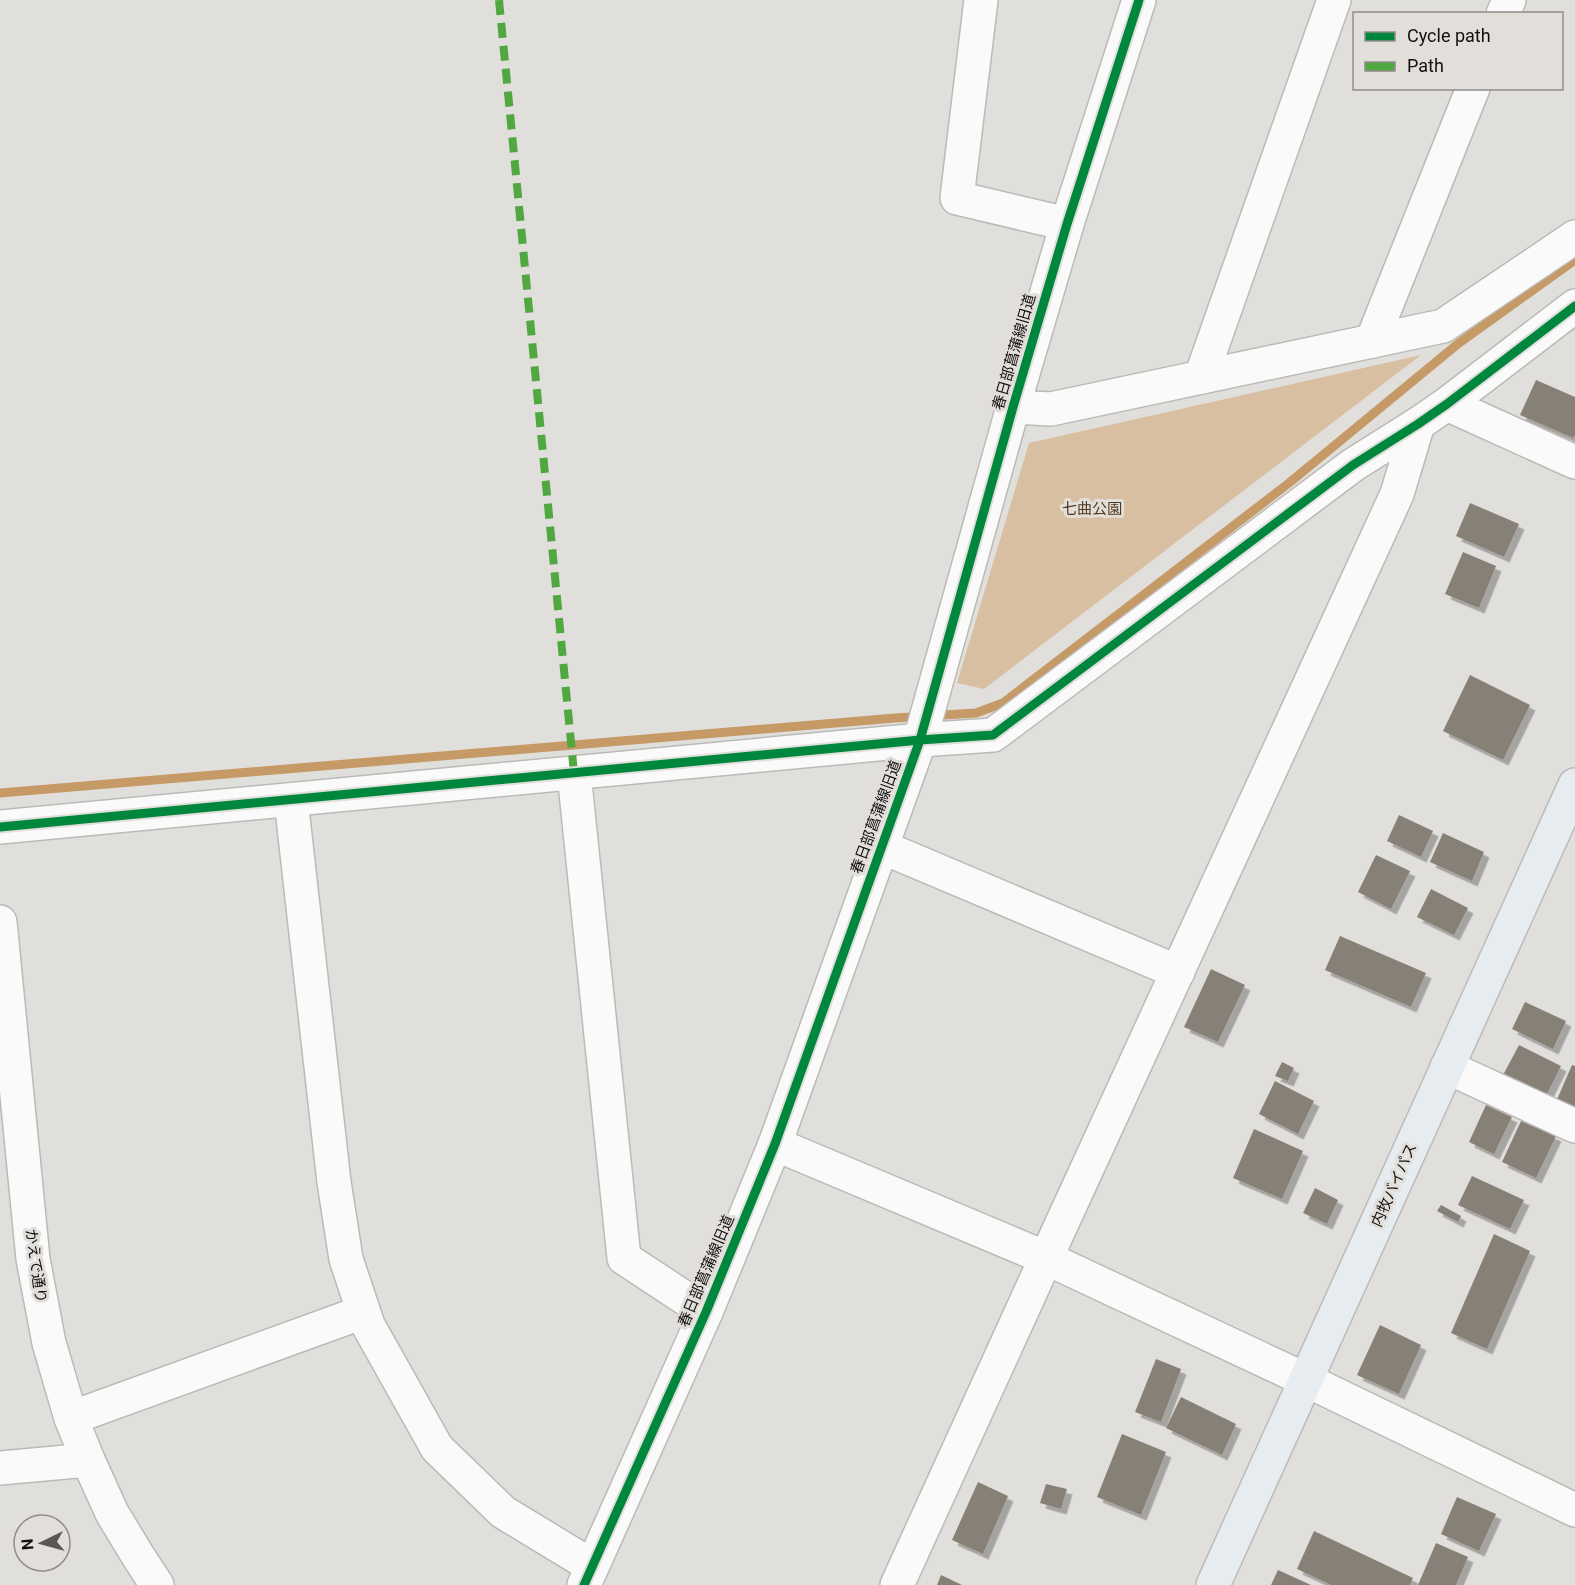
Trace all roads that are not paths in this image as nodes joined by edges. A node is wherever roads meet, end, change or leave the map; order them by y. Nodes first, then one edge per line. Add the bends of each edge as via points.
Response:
1 (981, 0) edge
2 (1139, 0) edge
3 (1334, 0) edge
4 (1472, 90) edge
5 (1067, 224) junction
6 (1575, 237) edge
7 (1575, 306) edge
8 (1372, 341) junction
9 (1201, 377) junction
10 (1447, 404) junction
11 (1013, 406) junction
12 (1418, 424) junction
13 (1575, 462) edge
14 (920, 740) junction
15 (574, 773) junction
16 (1575, 784) edge
17 (291, 800) junction
18 (0, 827) edge
19 (882, 847) junction
20 (0, 922) edge
21 (1178, 972) junction
22 (1448, 1067) junction
23 (1575, 1126) edge
24 (775, 1144) junction
25 (1046, 1258) junction
26 (363, 1312) junction
27 (706, 1312) junction
28 (1306, 1380) junction
29 (71, 1418) junction
30 (88, 1460) junction
31 (0, 1468) edge
32 (1575, 1510) edge
33 (588, 1575) edge
34 (157, 1585) edge
35 (897, 1585) edge
36 (1213, 1585) edge

1 - 5 street via 957,198
2 - 5 street, 春日部菖蒲線旧道
3 - 9 street
4 - 8 street
5 - 11 street, 春日部菖蒲線旧道
6 - 8 street via 1443,326
7 - 10 street
8 - 9 street
9 - 11 street via 1051,409
10 - 12 street
10 - 13 street
11 - 14 street, 春日部菖蒲線旧道
12 - 14 street via 1353,465 993,735
12 - 21 street via 1397,494
14 - 15 street
14 - 19 street, 春日部菖蒲線旧道
15 - 17 street
15 - 27 street via 624,1258
16 - 22 main road, 内牧バイパス
17 - 18 street
17 - 26 street via 334,1182 346,1259
19 - 21 street
19 - 24 street, 春日部菖蒲線旧道
20 - 29 street, かえで通り via 33,1259 49,1343
21 - 25 street
22 - 23 street
22 - 28 main road, 内牧バイパス
24 - 25 street
24 - 27 street, 春日部菖蒲線旧道
25 - 28 street
25 - 35 street
26 - 29 street
26 - 33 street via 437,1448 503,1512
27 - 33 street, 春日部菖蒲線旧道
28 - 32 street
28 - 36 main road, 内牧バイパス
29 - 30 street, かえで通り
30 - 31 street
30 - 34 street, かえで通り via 112,1513

